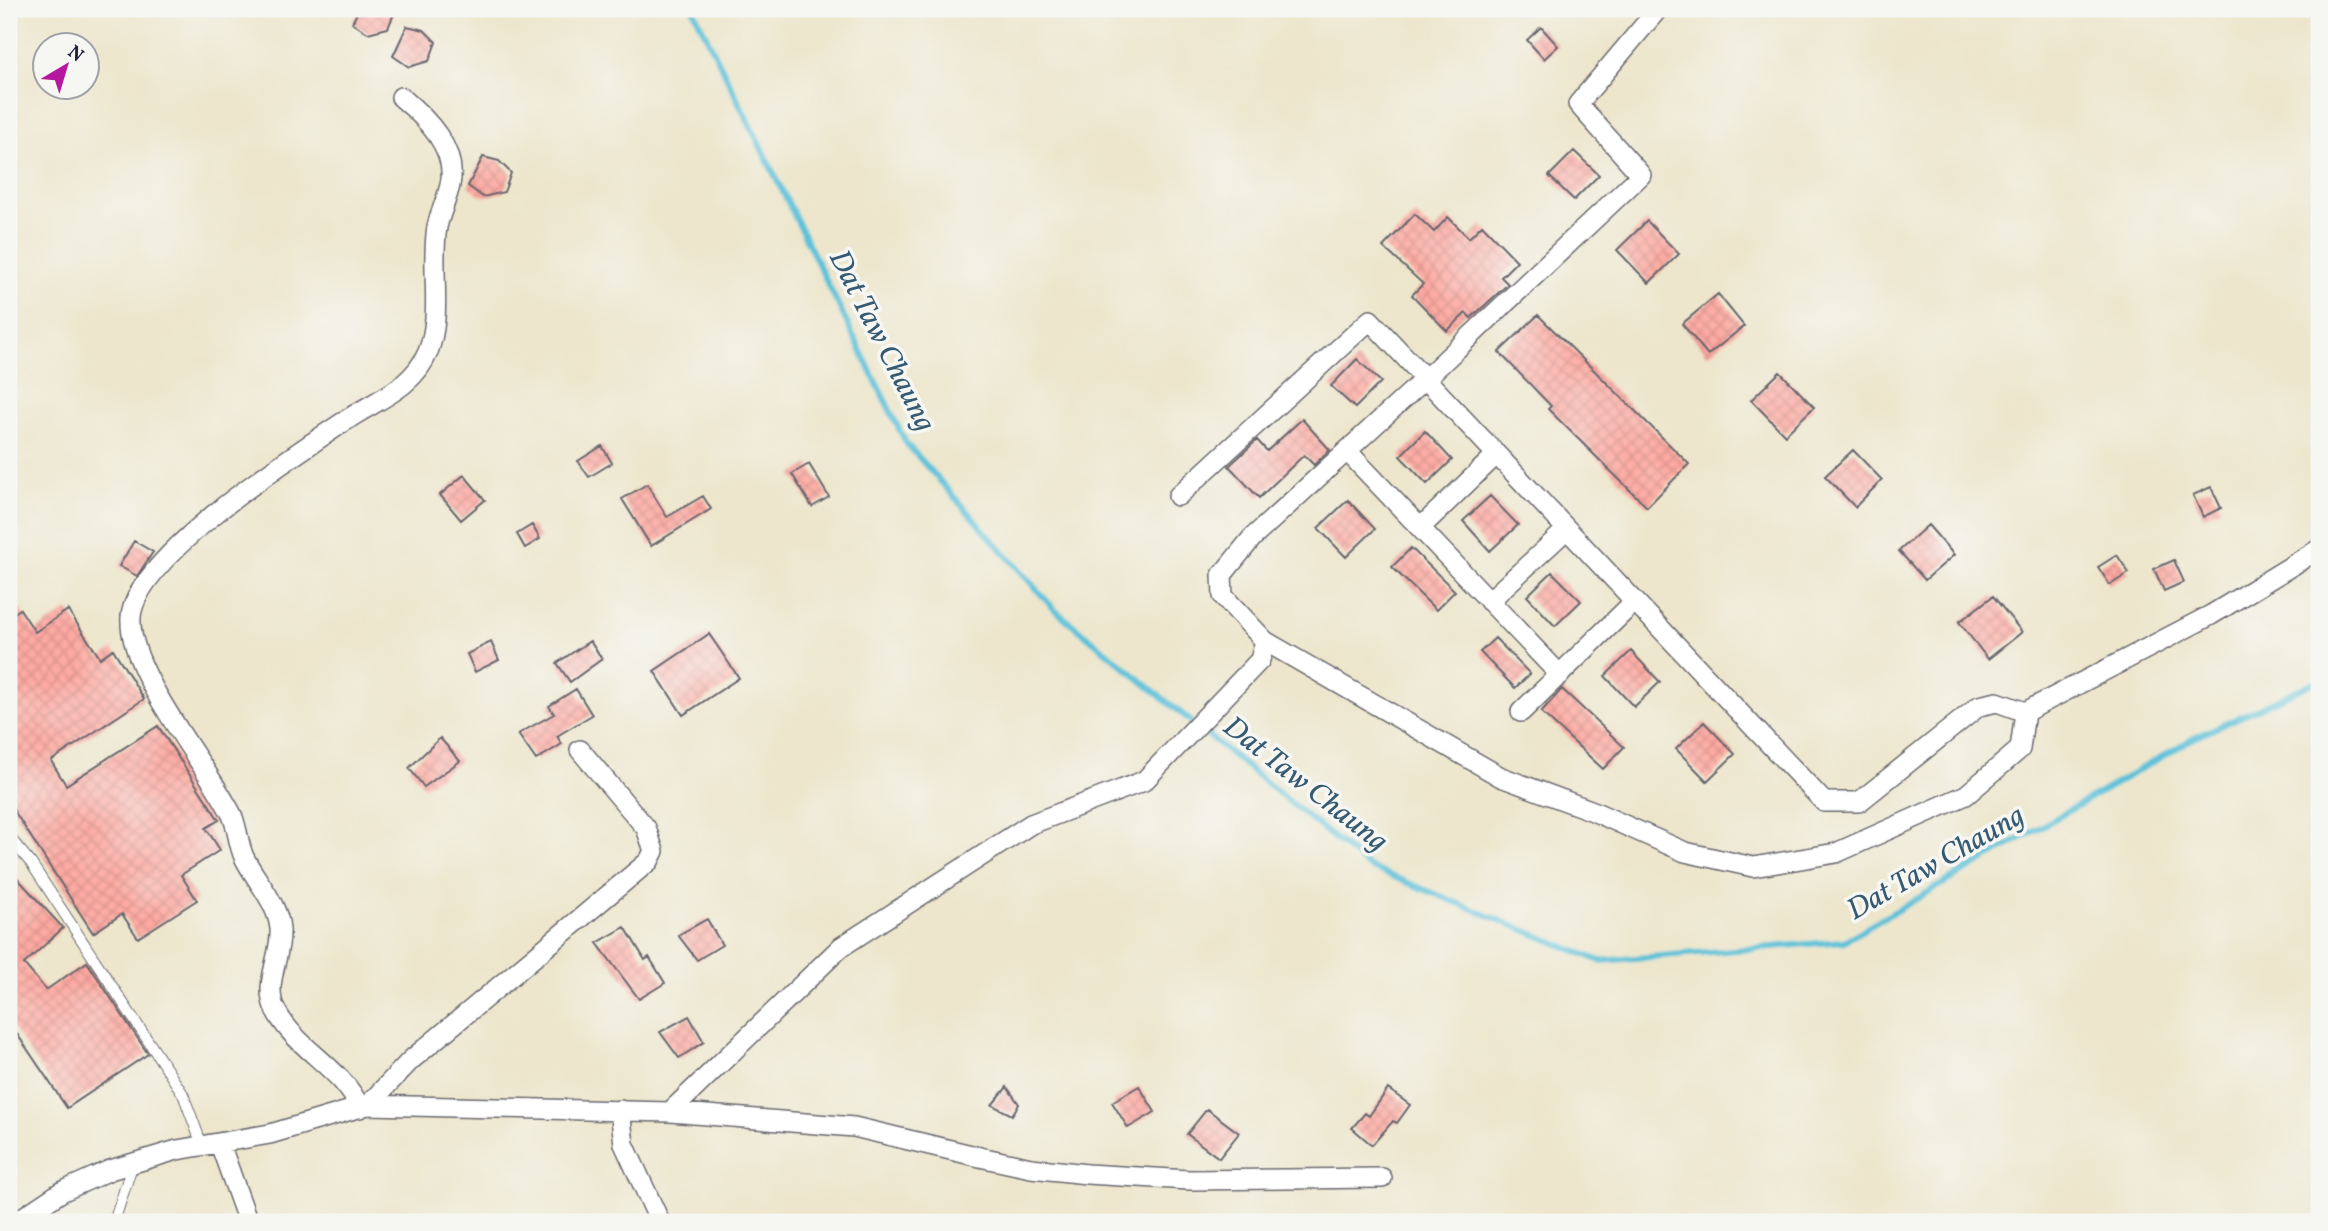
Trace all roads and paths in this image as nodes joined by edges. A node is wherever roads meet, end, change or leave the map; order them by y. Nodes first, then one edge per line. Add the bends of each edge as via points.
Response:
1 (1658, 9) edge
2 (401, 97) dead end
3 (1425, 379) junction
4 (1346, 451) junction
5 (1496, 455) junction
6 (1178, 496) dead end
7 (1420, 528) junction
8 (1566, 530) junction
9 (2319, 549) edge
10 (1489, 601) junction
11 (1634, 602) junction
12 (1265, 641) junction
13 (1560, 675) junction
14 (1521, 712) dead end
15 (2025, 712) junction
16 (580, 750) dead end
17 (9, 837) edge
18 (364, 1106) junction
19 (620, 1110) junction
20 (670, 1112) junction
21 (211, 1145) junction
22 (133, 1163) junction
23 (1382, 1178) dead end
24 (16, 1222) edge
25 (114, 1222) edge
26 (248, 1222) edge
27 (660, 1222) edge

1 - 3 street via 1578,104 1641,175
2 - 18 street via 424,116 440,138 452,172 437,228 428,352 406,384 351,416 235,497 168,556 136,594 131,614 131,636 142,670 232,817 243,854 277,918 280,946 271,985 273,1006
3 - 4 street
3 - 5 street
3 - 6 street via 1370,320
4 - 7 street
4 - 12 street via 1252,538 1222,575 1223,596
5 - 7 street
5 - 8 street
7 - 10 street
8 - 10 street
8 - 11 street
9 - 15 street via 2211,615
10 - 13 street
11 - 13 street
11 - 15 street via 1824,802 1859,802 1979,706 1997,702
12 - 15 street via 1501,777 1685,852 1753,867 1836,853 1966,795 2020,749
12 - 20 street via 1261,660 1144,780 1031,824 841,947
13 - 14 street
16 - 18 street via 646,828 654,851 649,861 411,1060
17 - 21 lane via 31,863 176,1083
18 - 19 street
18 - 21 street
19 - 20 street
19 - 27 street via 624,1144
20 - 23 street via 853,1127 1018,1165 1087,1174 1189,1180
21 - 22 street
21 - 26 street
22 - 24 street via 70,1188
22 - 25 lane

